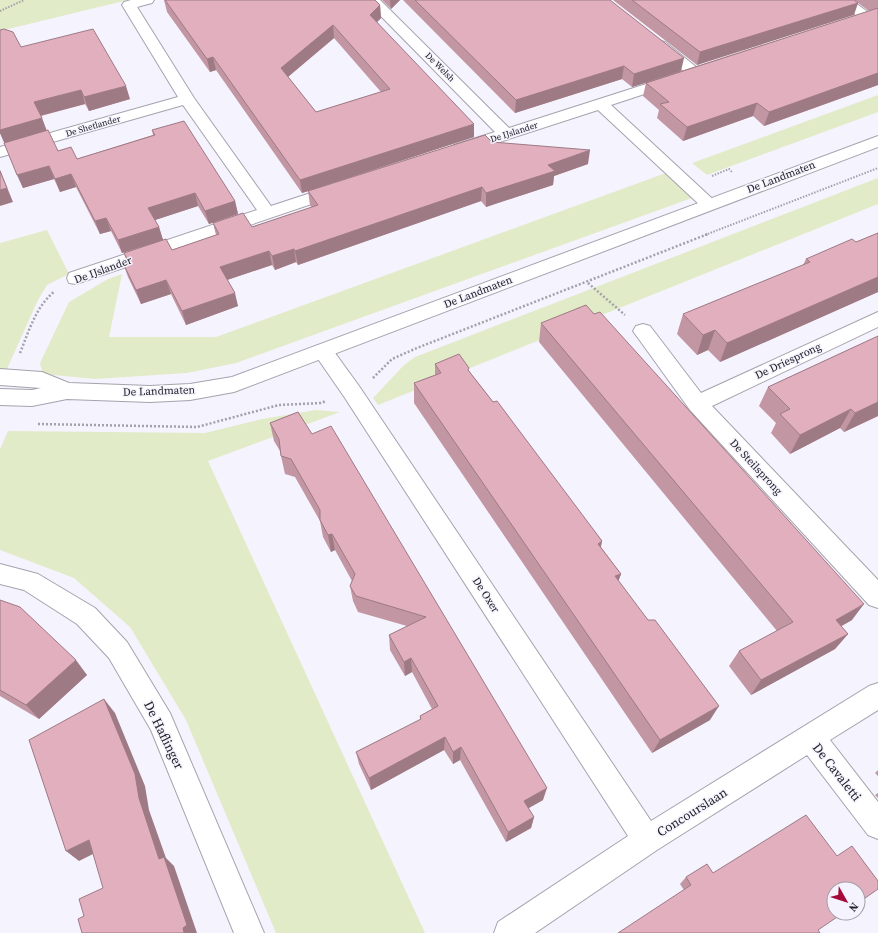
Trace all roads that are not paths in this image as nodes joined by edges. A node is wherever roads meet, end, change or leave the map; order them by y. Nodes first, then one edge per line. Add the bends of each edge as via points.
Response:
1 (147, 0) edge
2 (372, 0) edge
3 (841, 0) edge
4 (873, 15) edge
5 (830, 29) edge
6 (652, 39) edge
7 (710, 68) edge
8 (695, 73) junction
9 (187, 99) junction
10 (600, 104) junction
11 (507, 134) junction
12 (878, 141) edge
13 (0, 152) edge
14 (447, 154) edge
15 (349, 185) edge
16 (709, 204) junction
17 (267, 212) junction
18 (76, 278) road end
19 (878, 318) edge
20 (643, 331) road end
21 (322, 351) junction
22 (5, 377) edge
23 (67, 391) junction
24 (0, 397) edge
25 (697, 404) junction
26 (0, 574) edge
27 (878, 597) edge
28 (878, 695) edge
29 (811, 738) junction
30 (878, 825) edge
31 (648, 840) junction
32 (249, 933) edge
33 (509, 933) edge

1 - 9 street via 129,5
2 - 11 street, De Welsh
3 - 4 street
4 - 5 street
6 - 8 street
7 - 8 street, De IJslander
8 - 10 street, De IJslander
9 - 13 street, De Shetlander
9 - 17 street
10 - 11 street, De IJslander
10 - 16 street
11 - 14 street, De IJslander
12 - 16 street, De Landmaten
15 - 17 street, De IJslander
16 - 21 street, De Landmaten
17 - 18 street, De IJslander
19 - 25 street, De Driesprong
20 - 25 street, De Steilsprong
21 - 23 street, De Landmaten via 234,384 190,392 150,394
21 - 31 street, De Oxer
22 - 23 street, De Landmaten via 42,380
23 - 24 street, De Landmaten via 32,398
25 - 27 street, De Steilsprong
26 - 32 street, De Haflinger via 30,581 86,616 118,650 161,722
28 - 29 street, Concourslaan
29 - 30 street, De Cavaletti
29 - 31 street, Concourslaan
31 - 33 street, Concourslaan

